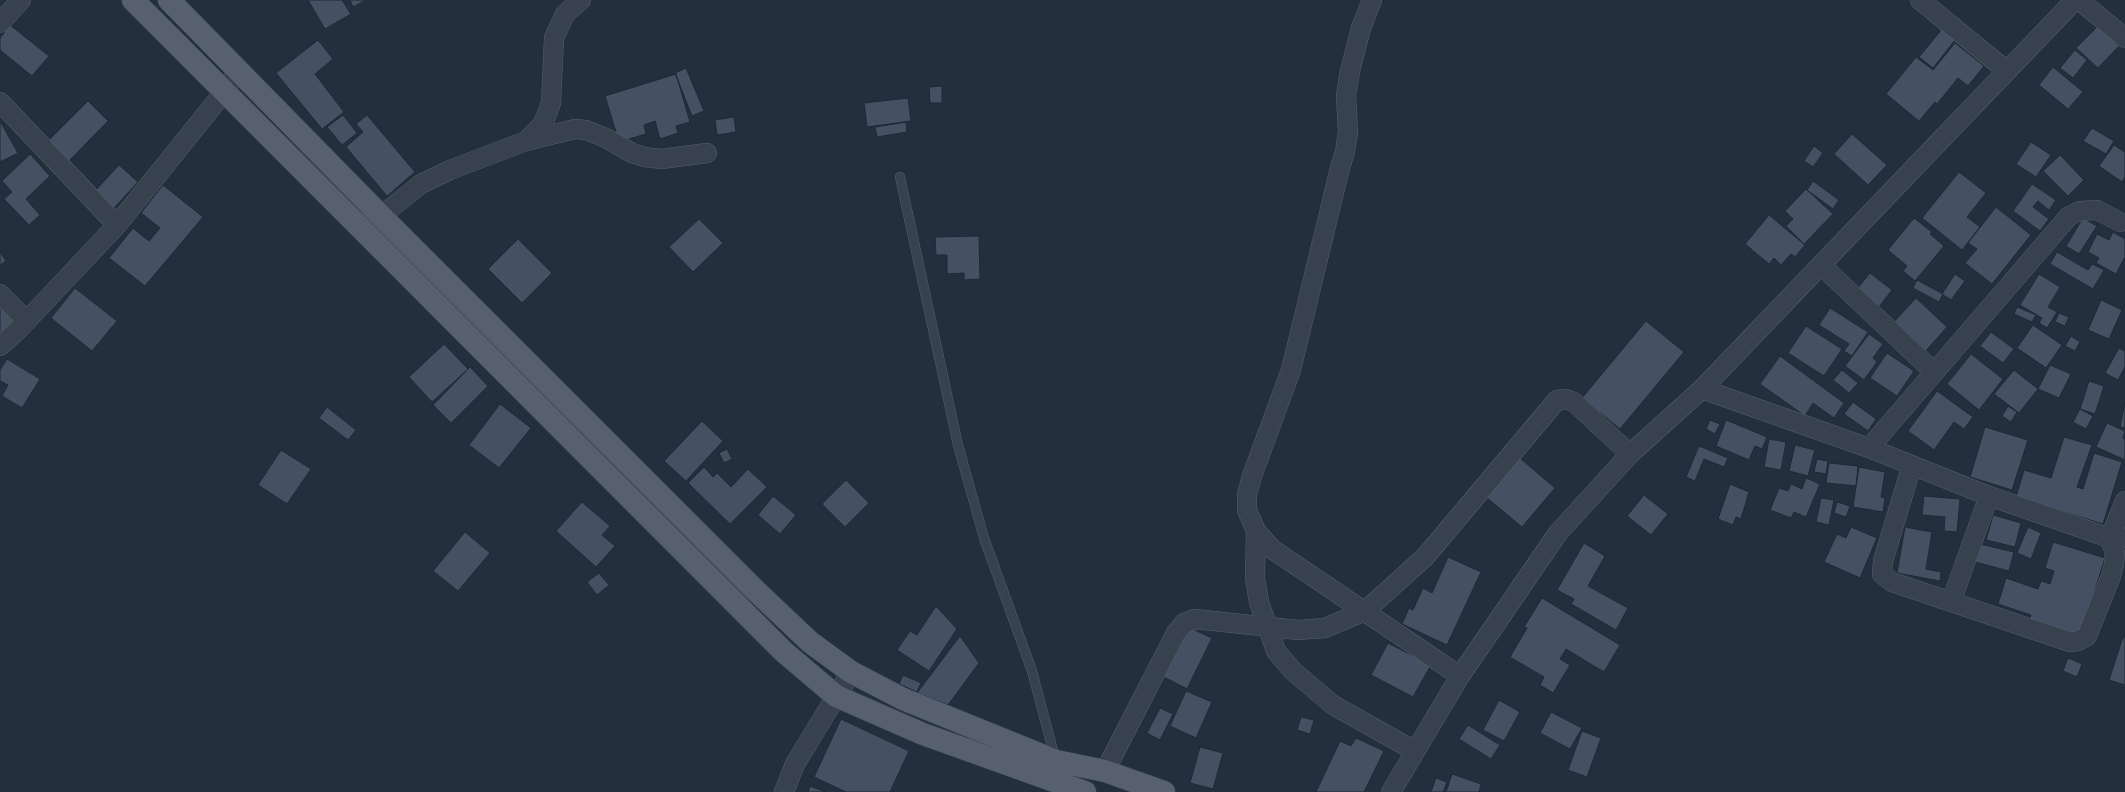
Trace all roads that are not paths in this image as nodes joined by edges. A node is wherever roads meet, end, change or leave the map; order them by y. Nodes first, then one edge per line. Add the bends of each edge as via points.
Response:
1 (21, 0) edge
2 (132, 0) edge
3 (169, 0) edge
4 (581, 0) edge
5 (1372, 0) edge
6 (1920, 0) edge
7 (2075, 0) edge
8 (2079, 0) edge
9 (0, 23) edge
10 (2125, 38) edge
11 (238, 71) junction
12 (2007, 72) junction
13 (224, 92) junction
14 (0, 102) edge
15 (526, 141) junction
16 (708, 153) dead end
17 (900, 177) dead end
18 (381, 216) junction
19 (2123, 220) edge
20 (117, 225) junction
21 (1821, 265) junction
22 (0, 294) edge
23 (27, 321) junction
24 (0, 346) edge
25 (1934, 372) junction
26 (1702, 389) junction
27 (1870, 448) junction
28 (1630, 454) junction
29 (1912, 465) junction
30 (1989, 496) junction
31 (2125, 501) edge
32 (1256, 531) junction
33 (2118, 538) edge
34 (1951, 602) junction
35 (1365, 611) junction
36 (1268, 627) junction
37 (851, 672) junction
38 (1460, 676) junction
39 (836, 696) junction
40 (1415, 751) junction
41 (1056, 761) junction
42 (1105, 771) junction
43 (784, 792) edge
44 (1086, 792) edge
45 (1164, 792) edge
46 (1391, 792) edge

1 - 9 street
2 - 13 main road
3 - 11 main road
4 - 15 street via 565,14 558,26 554,38 551,103 543,124
5 - 32 street via 1361,28 1350,71 1346,96 1348,132 1345,152 1291,370 1247,494 1247,510
6 - 12 street
7 - 12 street
8 - 10 street
11 - 13 street
11 - 18 main road
12 - 21 street
13 - 20 street
13 - 39 main road via 784,652
14 - 20 street
15 - 16 street via 575,129 593,133 632,153 644,156 662,159
15 - 18 street via 421,184
17 - 41 lane via 932,315 958,445 984,538 1032,671
18 - 37 main road via 754,589 810,642
19 - 25 street via 2097,210 2080,211 2069,216
20 - 23 street
21 - 25 street
21 - 26 street
22 - 23 street
23 - 24 street
25 - 27 street
26 - 27 street
26 - 28 street
27 - 29 street
28 - 35 street via 1574,402 1557,400 1425,558
28 - 38 street via 1558,533
29 - 30 street
29 - 34 street via 1883,561 1882,574 1892,582
30 - 33 street
30 - 34 street
31 - 33 street
32 - 35 street via 1272,549
32 - 36 street via 1255,578
33 - 34 street via 2111,576 2087,636 2078,641 2070,642
35 - 36 street via 1325,628 1298,630
35 - 38 street
36 - 40 street via 1276,651 1293,671 1333,704
36 - 42 street via 1195,619 1184,623 1176,633
37 - 39 street
37 - 41 main road via 903,699
38 - 40 street
39 - 43 street via 795,764
39 - 44 main road via 923,734
40 - 46 street
41 - 42 main road
42 - 45 main road

